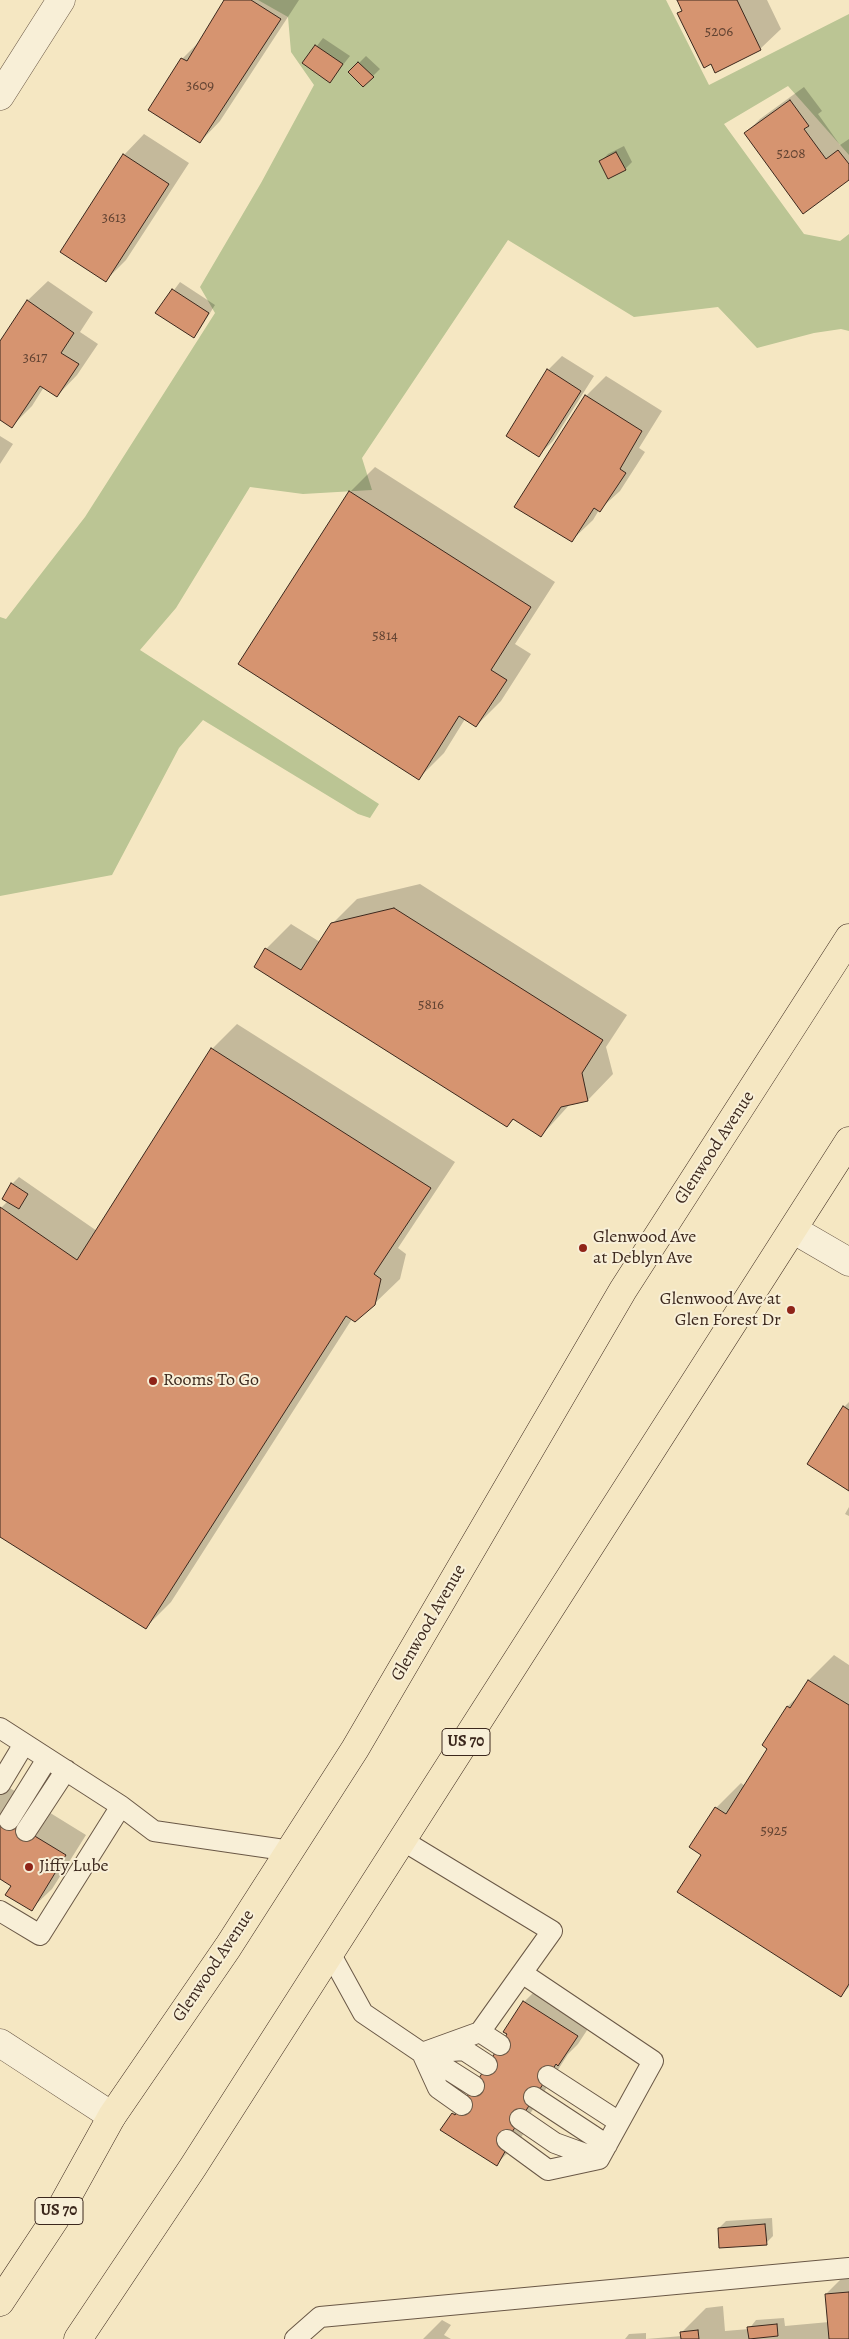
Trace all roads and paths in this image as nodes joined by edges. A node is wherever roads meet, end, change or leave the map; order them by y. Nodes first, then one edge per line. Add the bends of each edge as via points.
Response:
1 (60, 0) edge
2 (0, 96) edge
3 (849, 938) edge
4 (849, 1141) edge
5 (794, 1230) junction
6 (849, 1262) edge
7 (1, 1732) edge
8 (24, 1744) junction
9 (47, 1759) junction
10 (66, 1770) junction
11 (0, 1784) edge
12 (121, 1806) junction
13 (9, 1820) dead end
14 (26, 1831) dead end
15 (402, 1840) junction
16 (290, 1850) junction
17 (0, 1910) edge
18 (330, 1952) junction
19 (522, 1973) junction
20 (480, 2032) junction
21 (0, 2043) edge
22 (500, 2045) dead end
23 (422, 2053) junction
24 (487, 2065) dead end
25 (548, 2076) dead end
26 (474, 2086) dead end
27 (534, 2097) dead end
28 (462, 2105) dead end
29 (112, 2116) junction
30 (520, 2119) dead end
31 (620, 2122) junction
32 (508, 2140) dead end
33 (603, 2152) junction
34 (849, 2268) edge
35 (0, 2302) edge
36 (78, 2339) edge
37 (295, 2339) edge

1 - 2 street
3 - 16 highway, Glenwood Avenue / US 70 via 622,1290 355,1749
4 - 5 highway, US 70
5 - 6 street
5 - 15 highway, US 70
7 - 8 lane
8 - 9 lane
8 - 11 lane
9 - 10 lane
9 - 13 lane
10 - 12 lane
10 - 14 lane
12 - 16 lane via 154,1831
12 - 17 lane via 40,1935
15 - 18 highway, US 70
15 - 19 lane via 552,1931
16 - 29 highway, Glenwood Avenue / US 70
18 - 23 lane via 363,2013
18 - 36 highway, US 70 via 193,2167
19 - 20 lane
19 - 31 lane via 653,2062
20 - 22 lane
20 - 23 lane
21 - 29 street
23 - 24 lane via 464,2050
23 - 26 lane
23 - 28 lane via 438,2088
25 - 31 lane
27 - 33 lane
29 - 35 highway, Glenwood Avenue / US 70 via 55,2219
30 - 33 lane via 555,2143
31 - 33 lane
32 - 33 lane via 548,2170
34 - 37 lane via 320,2317

